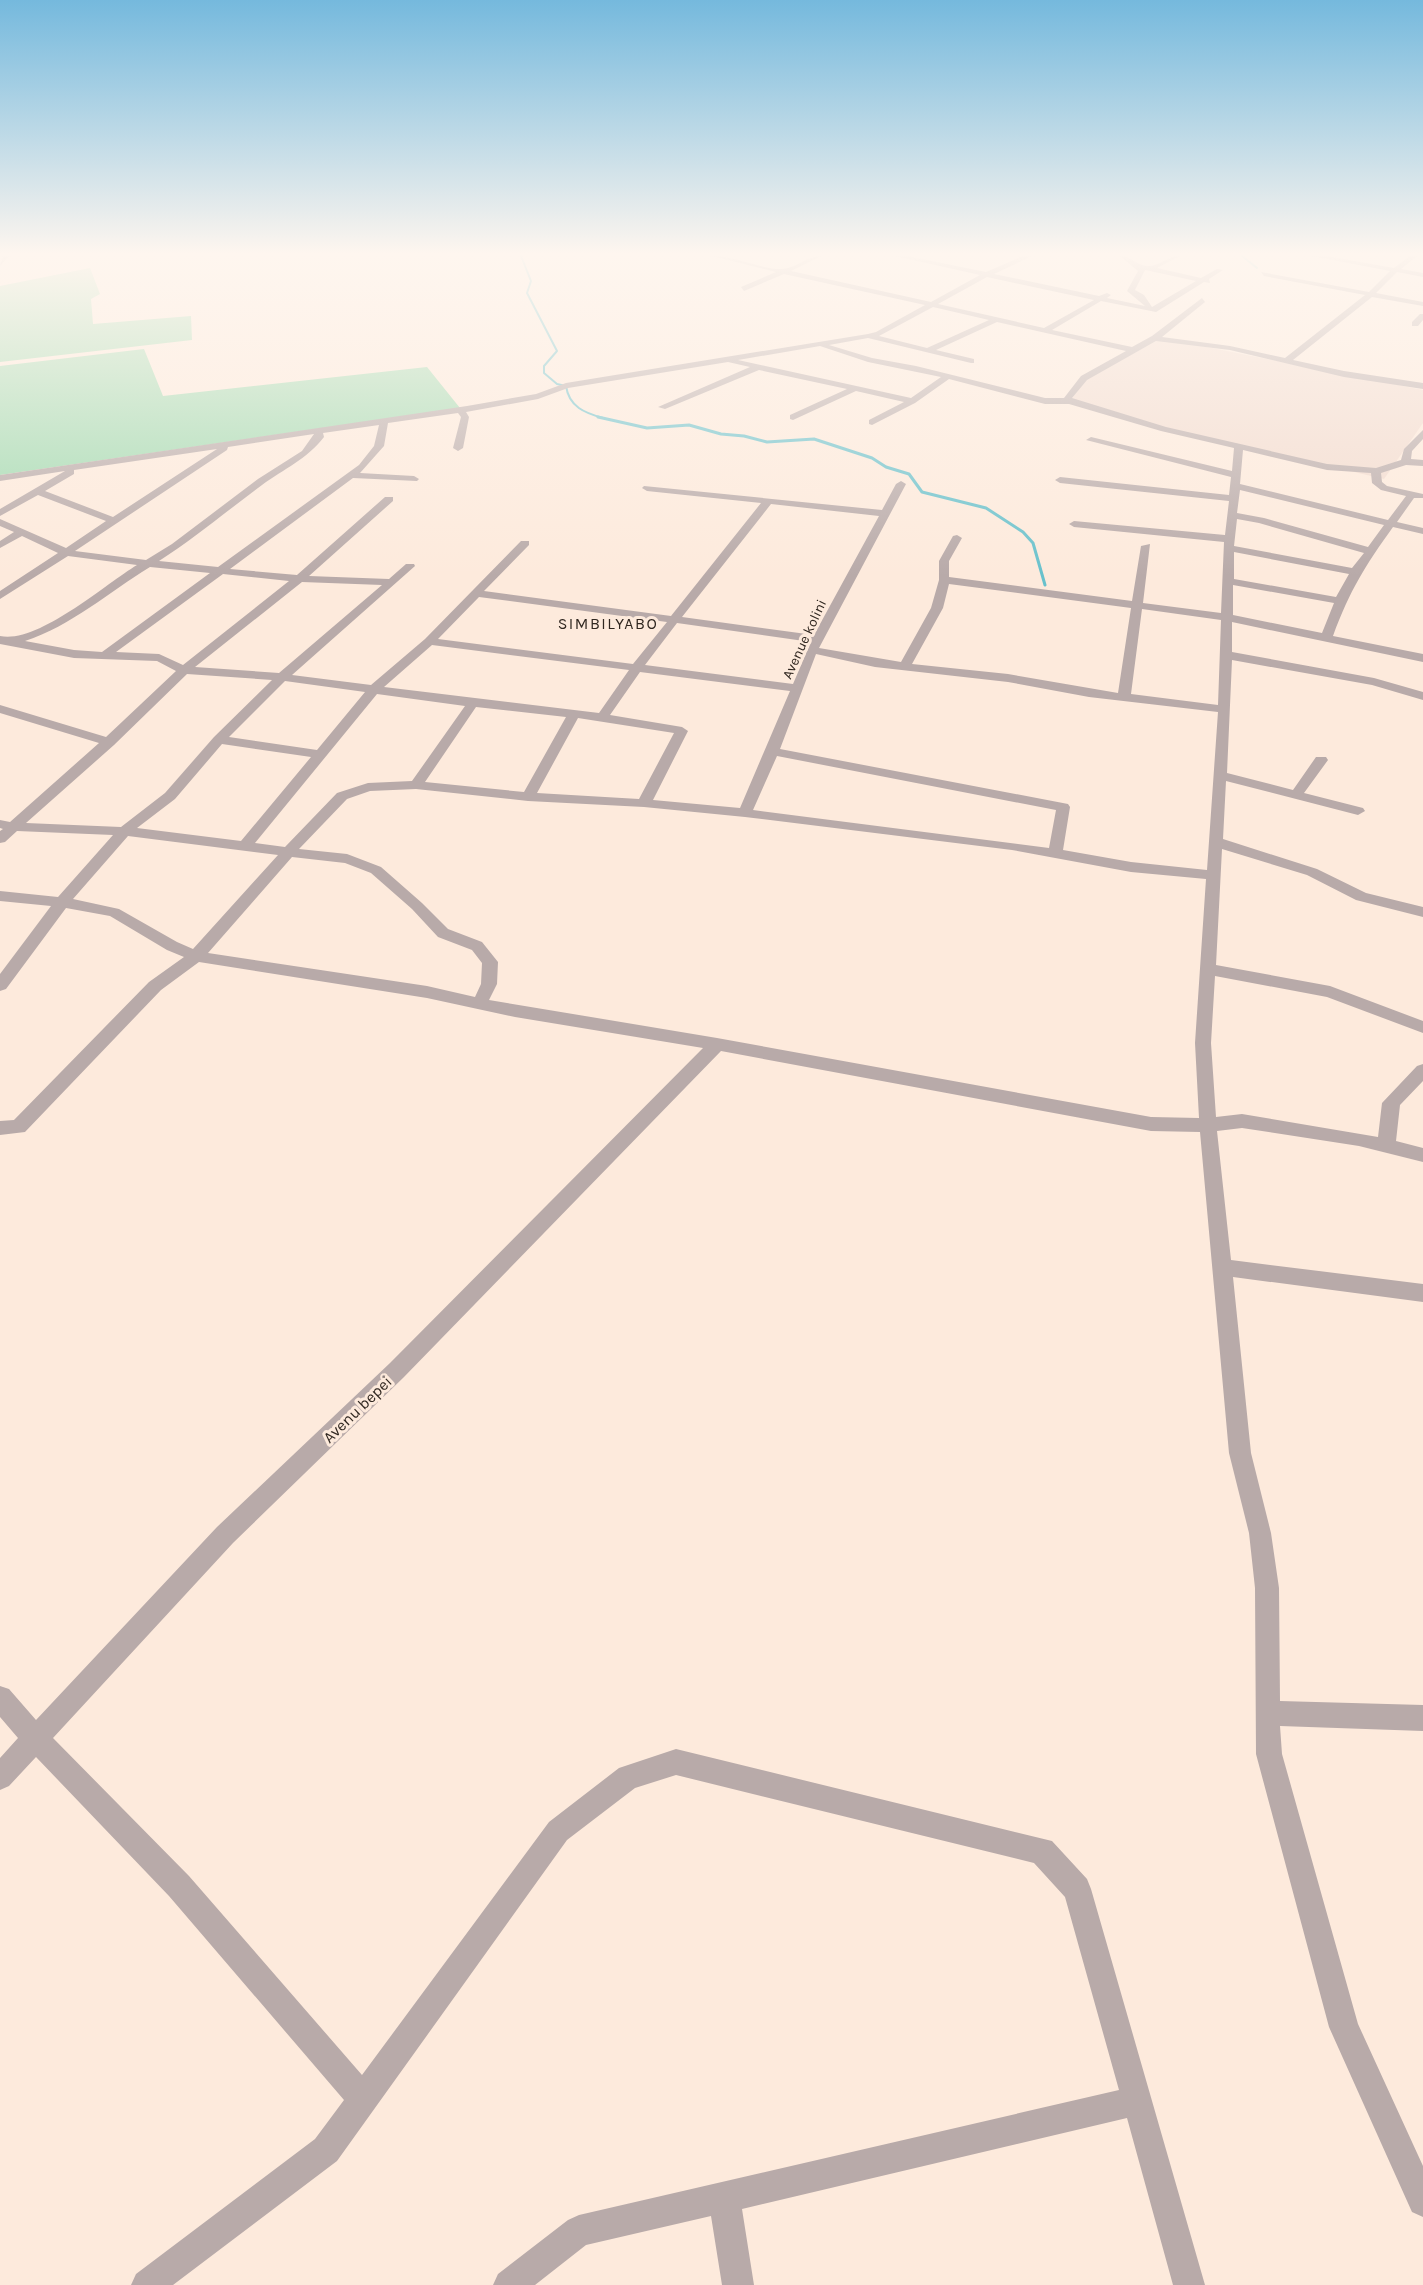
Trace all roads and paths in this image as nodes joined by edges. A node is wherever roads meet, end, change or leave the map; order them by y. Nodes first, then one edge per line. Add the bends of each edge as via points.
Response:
1 (712, 363) edge
2 (737, 363) edge
3 (884, 363) edge
4 (1111, 363) edge
5 (1299, 363) edge
6 (756, 368) junction
7 (948, 376) junction
8 (1423, 386) edge
9 (856, 388) junction
10 (912, 400) junction
11 (1069, 401) junction
12 (662, 407) dead end
13 (460, 410) junction
14 (793, 417) dead end
15 (384, 422) junction
16 (872, 422) dead end
17 (318, 431) junction
18 (1423, 433) edge
19 (1091, 440) dead end
20 (230, 444) junction
21 (1239, 446) junction
22 (458, 448) dead end
23 (1406, 462) junction
24 (1423, 463) edge
25 (80, 467) junction
26 (1376, 471) junction
27 (352, 475) junction
28 (0, 478) edge
29 (414, 480) dead end
30 (1060, 480) dead end
31 (901, 484) dead end
32 (646, 488) dead end
33 (38, 491) junction
34 (1234, 494) junction
35 (1417, 496) edge
36 (389, 499) dead end
37 (768, 501) junction
38 (0, 513) edge
39 (884, 513) junction
40 (115, 521) junction
41 (0, 522) edge
42 (1390, 523) junction
43 (1074, 524) dead end
44 (1423, 531) edge
45 (22, 532) junction
46 (957, 538) dead end
47 (525, 543) dead end
48 (1230, 543) junction
49 (0, 545) edge
50 (1146, 546) dead end
51 (1370, 551) junction
52 (68, 553) junction
53 (149, 564) junction
54 (410, 566) dead end
55 (223, 570) junction
56 (1355, 572) junction
57 (299, 579) junction
58 (944, 580) junction
59 (1228, 581) junction
60 (391, 582) junction
61 (477, 593) junction
62 (0, 596) edge
63 (1340, 601) junction
64 (1137, 605) junction
65 (1227, 617) junction
66 (678, 618) junction
67 (1327, 637) junction
68 (818, 639) junction
69 (429, 641) junction
70 (3, 643) edge
71 (812, 650) junction
72 (1226, 655) junction
73 (104, 656) junction
74 (1423, 658) edge
75 (905, 666) junction
76 (637, 667) junction
77 (184, 670) junction
78 (282, 677) junction
79 (797, 688) junction
80 (373, 690) junction
81 (1423, 696) edge
82 (1125, 697) junction
83 (473, 703) junction
84 (0, 709) edge
85 (1224, 709) junction
86 (574, 714) junction
87 (602, 717) junction
88 (219, 740) junction
89 (109, 742) junction
90 (773, 751) junction
91 (318, 753) junction
92 (1321, 760) dead end
93 (1220, 775) junction
94 (416, 785) junction
95 (1296, 795) junction
96 (528, 797) junction
97 (644, 803) junction
98 (1358, 811) dead end
99 (745, 813) junction
100 (6, 825) edge
101 (124, 831) junction
102 (0, 839) edge
103 (1216, 842) junction
104 (245, 846) junction
105 (289, 851) junction
106 (1055, 853) junction
107 (1214, 875) junction
108 (0, 896) edge
109 (62, 902) junction
110 (1423, 912) edge
111 (196, 956) junction
112 (1208, 969) junction
113 (0, 985) edge
114 (480, 1002) junction
115 (1423, 1027) edge
116 (717, 1044) junction
117 (1423, 1070) edge
118 (1208, 1125) junction
119 (0, 1128) edge
120 (1386, 1146) junction
121 (1423, 1155) edge
122 (1222, 1267) junction
123 (1423, 1293) edge
124 (0, 1698) edge
125 (1267, 1713) junction
126 (1423, 1718) edge
127 (35, 1738) junction
128 (0, 1777) edge
129 (363, 2099) junction
130 (1137, 2101) junction
131 (724, 2197) junction
132 (1423, 2201) edge
133 (147, 2285) edge
134 (509, 2285) edge
135 (738, 2285) edge
136 (1189, 2285) edge

1 - 13 street via 566,386 538,396
2 - 6 street
3 - 7 street
4 - 11 street via 1084,378
5 - 8 street
6 - 9 street
6 - 12 street
7 - 10 street
7 - 11 street via 1045,400
9 - 10 street
9 - 14 street
10 - 16 street
11 - 21 street
13 - 15 street
13 - 22 street via 465,417
15 - 17 street
15 - 27 street via 379,446
17 - 20 street
17 - 53 street via 319,437 305,453
18 - 23 street via 1407,451
19 - 34 street
20 - 25 street
20 - 40 street
21 - 26 street via 1327,467
21 - 34 street
23 - 24 street
23 - 26 street
25 - 28 street
25 - 33 street
26 - 35 street via 1377,483 1384,488
27 - 29 street
27 - 55 street
30 - 34 street
31 - 39 street, Avenue kolini
32 - 37 street
33 - 38 street
33 - 40 street
34 - 42 street
34 - 48 street
34 - 51 street via 1260,520
35 - 42 street
36 - 57 street
37 - 39 street
37 - 66 street
39 - 68 street, Avenue kolini
40 - 52 street
41 - 45 street
42 - 44 street
42 - 51 street
43 - 48 street
45 - 49 street
45 - 52 street
46 - 58 street via 944,561
47 - 61 street
48 - 56 street
48 - 59 street
50 - 64 street
51 - 56 street
52 - 53 street
52 - 62 street
53 - 55 street
53 - 70 street via 45,631
54 - 60 street
55 - 57 street
55 - 73 street
56 - 63 street
57 - 60 street
57 - 77 street
58 - 64 street
58 - 75 street via 937,608
59 - 63 street
59 - 65 street
60 - 78 street
61 - 66 street
61 - 69 street
63 - 67 street
64 - 65 street
64 - 82 street
65 - 67 street
65 - 72 street
66 - 68 street
66 - 76 street
67 - 74 street
68 - 71 street, Avenue kolini
69 - 76 street
69 - 80 street
70 - 73 street
71 - 75 street
71 - 79 street, Avenue kolini
72 - 81 street via 1374,682
72 - 85 street
73 - 77 street via 159,658
75 - 82 street
76 - 79 street
76 - 87 street
77 - 78 street
77 - 89 street
78 - 80 street
78 - 88 street
79 - 90 street, Avenue kolini
80 - 83 street
80 - 91 street
82 - 85 street
83 - 86 street
83 - 94 street
84 - 89 street
85 - 93 street
86 - 87 street
86 - 96 street
87 - 97 street via 682,731
88 - 91 street
88 - 101 street via 170,796
89 - 100 street
90 - 99 street, Avenue kolini
90 - 106 street via 1063,807
91 - 104 street
92 - 95 street
93 - 95 street
93 - 103 street
94 - 96 street
94 - 105 street via 368,787 342,796
95 - 98 street
96 - 97 street
97 - 99 street
99 - 106 street
100 - 101 street
100 - 102 street
101 - 104 street
101 - 109 street
103 - 107 street
103 - 110 street via 1312,872 1361,897
104 - 105 street
105 - 111 street
105 - 114 street via 368,865 443,933 477,946 490,962 489,984
106 - 107 street via 1131,867
107 - 112 street
108 - 109 street
109 - 111 street via 114,912
109 - 113 street
111 - 114 street
111 - 119 street via 155,986 20,1127
112 - 115 street via 1330,992
112 - 118 street via 1203,1043
114 - 116 street
116 - 118 street via 1151,1125
116 - 127 street, Avenu bepei via 397,1370 225,1535
117 - 120 street via 1391,1103
118 - 120 street via 1242,1121
118 - 122 street
120 - 121 street
122 - 123 street
122 - 125 street via 1240,1453 1260,1533 1267,1588
124 - 127 street
125 - 126 street
125 - 132 street via 1269,1754 1344,2027
127 - 128 street, Avenu bepei
127 - 129 street via 179,1886
129 - 130 street via 558,1830 628,1777 676,1762 1042,1851 1077,1889
129 - 133 street via 326,2150
130 - 131 street
130 - 136 street
131 - 134 street via 579,2231
131 - 135 street

